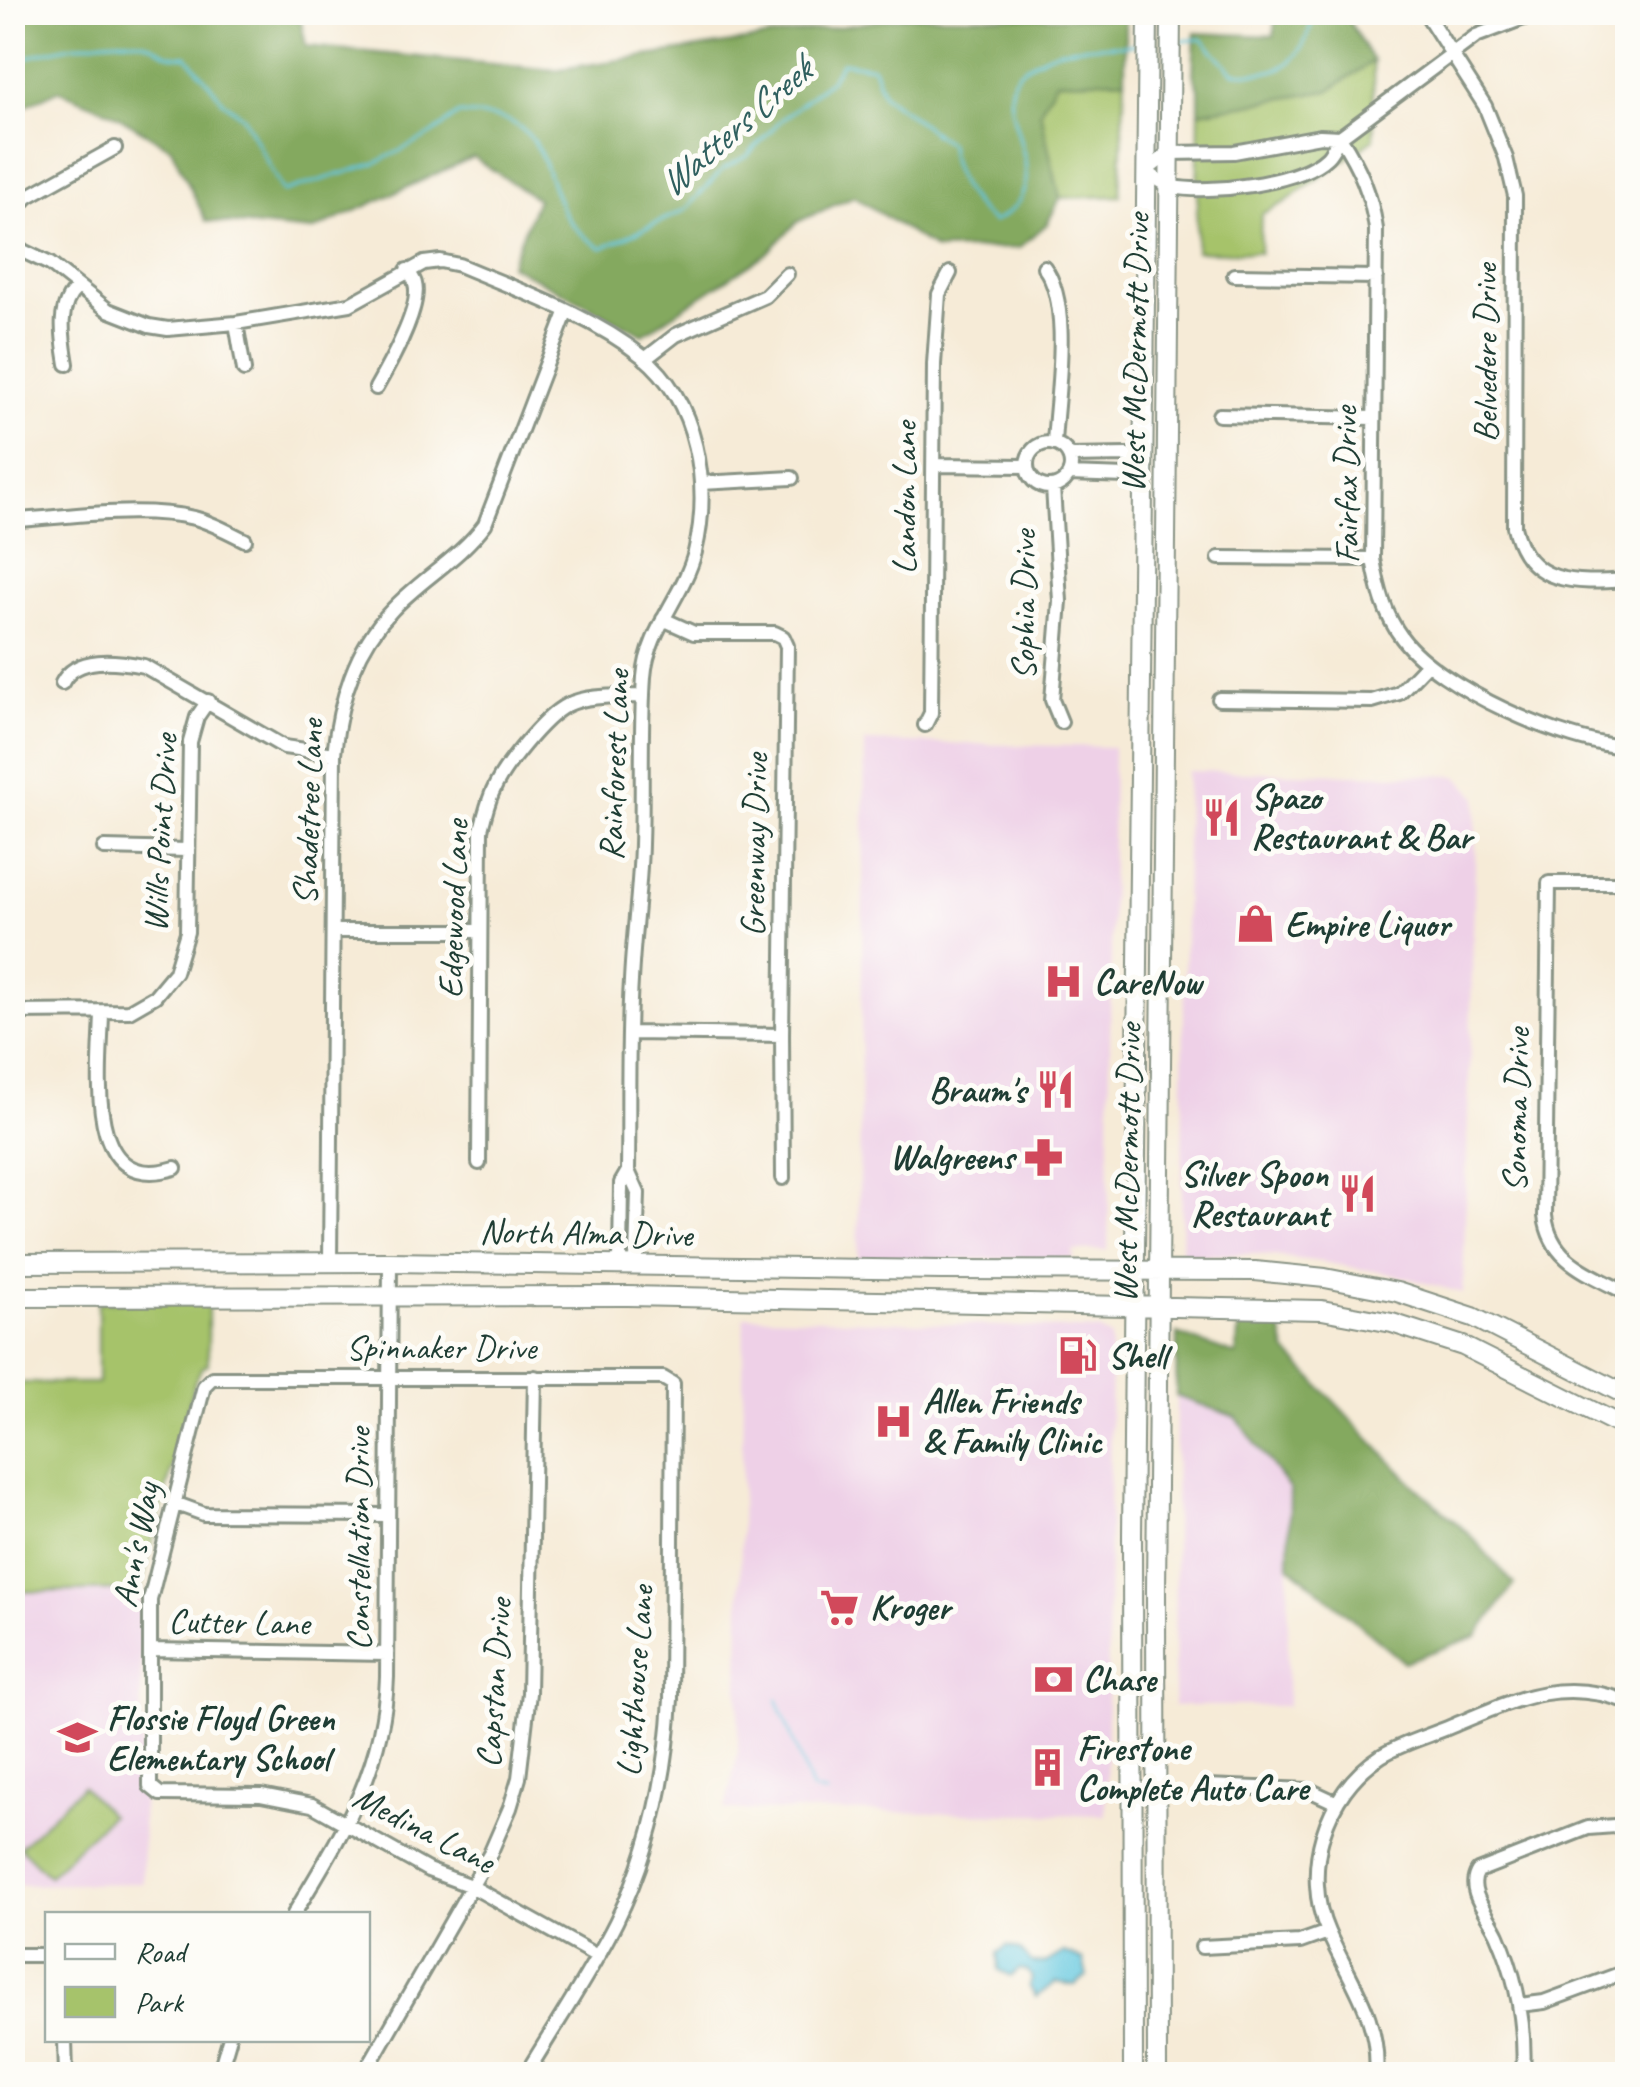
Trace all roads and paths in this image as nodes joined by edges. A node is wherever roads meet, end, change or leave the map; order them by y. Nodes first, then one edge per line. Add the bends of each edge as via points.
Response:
1 (1148, 12) edge
2 (1171, 12) edge
3 (1425, 12) edge
4 (1551, 12) edge
5 (1450, 54) junction
6 (1340, 138) junction
7 (116, 148) dead end
8 (1170, 153) junction
9 (1146, 170) junction
10 (1169, 187) junction
11 (12, 214) edge
12 (12, 246) edge
13 (1044, 268) dead end
14 (407, 270) junction
15 (950, 272) dead end
16 (787, 274) dead end
17 (1234, 275) dead end
18 (1376, 277) junction
19 (77, 288) junction
20 (566, 312) junction
21 (236, 322) junction
22 (645, 358) junction
23 (67, 364) dead end
24 (244, 370) dead end
25 (376, 388) dead end
26 (1219, 416) dead end
27 (1374, 418) junction
28 (1054, 444) junction
29 (1069, 456) junction
30 (934, 465) junction
31 (1027, 466) junction
32 (1143, 467) junction
33 (1166, 467) junction
34 (1069, 474) junction
35 (792, 478) dead end
36 (701, 483) junction
37 (1053, 487) junction
38 (12, 521) edge
39 (244, 540) dead end
40 (1219, 558) dead end
41 (1372, 559) junction
42 (1628, 580) edge
43 (663, 619) junction
44 (1426, 665) junction
45 (62, 684) dead end
46 (643, 696) junction
47 (1219, 699) dead end
48 (208, 701) junction
49 (1062, 722) dead end
50 (925, 724) dead end
51 (1628, 747) edge
52 (334, 754) junction
53 (1139, 790) junction
54 (1162, 791) junction
55 (104, 848) dead end
56 (187, 850) junction
57 (1628, 883) edge
58 (334, 931) junction
59 (478, 931) junction
60 (1138, 1008) junction
61 (12, 1012) edge
62 (1161, 1012) junction
63 (102, 1014) junction
64 (630, 1033) junction
65 (782, 1035) junction
66 (479, 1163) dead end
67 (175, 1168) dead end
68 (783, 1178) dead end
69 (12, 1262) edge
70 (390, 1262) junction
71 (330, 1263) junction
72 (628, 1266) junction
73 (1135, 1269) junction
74 (1158, 1269) junction
75 (1628, 1294) edge
76 (390, 1296) junction
77 (628, 1296) junction
78 (12, 1297) edge
79 (1135, 1305) junction
80 (1158, 1305) junction
81 (534, 1377) junction
82 (212, 1378) joint
83 (390, 1378) junction
84 (670, 1381) joint
85 (1628, 1396) edge
86 (1628, 1429) edge
87 (174, 1503) junction
88 (388, 1515) junction
89 (1132, 1590) junction
90 (1156, 1591) junction
91 (150, 1650) junction
92 (387, 1654) junction
93 (1628, 1702) edge
94 (1206, 1786) dead end
95 (152, 1790) joint
96 (1337, 1803) junction
97 (348, 1824) junction
98 (1628, 1825) edge
99 (471, 1886) junction
100 (295, 1912) edge
101 (1328, 1932) junction
102 (1202, 1947) dead end
103 (12, 1955) edge
104 (45, 1955) edge
105 (597, 1956) junction
106 (1628, 1970) edge
107 (1520, 2005) junction
108 (65, 2042) edge
109 (228, 2042) edge
110 (66, 2074) edge
111 (219, 2074) edge
112 (364, 2074) edge
113 (526, 2074) edge
114 (1133, 2074) edge
115 (1157, 2074) edge
116 (1376, 2074) edge
117 (1523, 2074) edge

1 - 9 main road, West McDermott Drive
2 - 8 main road, West McDermott Drive
3 - 5 street, Belvedere Drive
4 - 5 street via 1476,36
5 - 6 street
5 - 42 street, Belvedere Drive via 1493,123 1515,196 1518,544 1531,564 1556,577
6 - 8 street
6 - 10 street via 1326,158 1260,184
6 - 18 street, Fairfax Drive via 1369,188
7 - 11 street via 27,197
8 - 9 street
8 - 10 main road, West McDermott Drive
9 - 10 street
9 - 32 main road, West McDermott Drive
10 - 33 main road, West McDermott Drive
12 - 19 street, Rainforest Lane via 50,264
13 - 28 street via 1056,283 1062,352
14 - 20 street, Rainforest Lane via 440,261 459,265
14 - 21 street, Rainforest Lane via 350,304
14 - 25 street via 416,297
15 - 30 street, Landon Lane via 940,294 934,364
16 - 22 street via 765,296 676,335
17 - 18 street
18 - 27 street, Fairfax Drive
19 - 21 street, Rainforest Lane via 149,326
19 - 23 street via 64,311
20 - 22 street, Rainforest Lane
20 - 52 street, Shadetree Lane via 485,524 378,627 338,712
21 - 24 street
22 - 36 street, Rainforest Lane via 686,418
26 - 27 street
27 - 41 street, Fairfax Drive
28 - 29 street
28 - 31 street via 1036,447
29 - 32 street via 1127,455
29 - 34 street
30 - 31 street
30 - 50 street, Landon Lane via 931,713
31 - 37 street via 1038,484
32 - 33 main road
32 - 34 street via 1127,476
32 - 53 main road, West McDermott Drive
33 - 54 main road, West McDermott Drive
34 - 37 street
35 - 36 street
36 - 43 street, Rainforest Lane via 693,557
37 - 49 street, Sophia Drive via 1060,601 1052,700
38 - 39 street via 172,514
40 - 41 street
41 - 44 street, Fairfax Drive via 1386,612
43 - 46 street, Rainforest Lane via 646,658
43 - 65 street, Greenway Drive via 694,633 775,633 786,641
44 - 47 street via 1399,693 1372,700
44 - 51 street, Fairfax Drive via 1532,722
45 - 48 street via 80,666 133,664
46 - 59 street, Edgewood Lane via 566,705 501,776 481,830
46 - 64 street, Rainforest Lane
48 - 52 street via 284,747
48 - 56 street, Wills Point Drive via 190,742
52 - 58 street, Shadetree Lane
53 - 54 main road
53 - 60 main road, West McDermott Drive
54 - 62 main road, West McDermott Drive
55 - 56 street
56 - 63 street, Wills Point Drive via 187,932 175,972 143,1004
57 - 75 street, Sonoma Drive via 1548,884 1545,1216 1560,1254
58 - 59 street
58 - 71 street, Shadetree Lane
59 - 66 street, Edgewood Lane
60 - 62 main road
60 - 73 main road, West McDermott Drive
61 - 63 street, Wills Point Drive
62 - 74 main road, West McDermott Drive
63 - 67 street via 107,1140 129,1166 154,1174
64 - 65 street
64 - 72 street, Rainforest Lane via 620,1257
65 - 68 street, Greenway Drive
69 - 71 main road, North Alma Drive
70 - 71 main road, North Alma Drive
70 - 72 main road, North Alma Drive
70 - 76 street, Constellation Drive
72 - 73 main road, North Alma Drive
72 - 77 main road
73 - 74 main road, North Alma Drive
73 - 79 main road, West McDermott Drive
74 - 80 main road, West McDermott Drive
74 - 85 main road, North Alma Drive via 1255,1270 1397,1292 1473,1317
76 - 77 main road, North Alma Drive
76 - 78 main road, North Alma Drive
76 - 83 street, Constellation Drive
77 - 79 main road, North Alma Drive
79 - 80 main road, North Alma Drive
79 - 89 main road, West McDermott Drive
80 - 86 main road, North Alma Drive via 1322,1310 1392,1323 1463,1346
80 - 90 main road, West McDermott Drive
81 - 83 street, Spinnaker Drive
81 - 84 street, Spinnaker Drive
81 - 99 street, Capstan Drive via 526,1736 510,1808
82 - 83 street, Spinnaker Drive
82 - 87 street, Ann's Way via 204,1386
83 - 88 street, Constellation Drive
84 - 105 street, Lighthouse Lane via 675,1392 668,1740 637,1871
87 - 88 street via 204,1514
87 - 91 street, Ann's Way via 153,1579
88 - 92 street, Constellation Drive
89 - 90 main road
89 - 114 main road, West McDermott Drive
90 - 115 main road, West McDermott Drive
91 - 92 street, Cutter Lane
91 - 95 street, Ann's Way
92 - 97 street, Constellation Drive via 383,1730
93 - 96 street via 1562,1689 1511,1702 1383,1756
94 - 96 street via 1308,1790
95 - 97 street, Medina Lane via 290,1799
96 - 101 street via 1316,1877
97 - 99 street, Medina Lane via 428,1870
97 - 100 street, Constellation Drive
98 - 107 street via 1588,1828 1475,1875 1474,1891 1500,1941
99 - 105 street, Medina Lane
99 - 112 street, Capstan Drive
101 - 102 street via 1300,1942
101 - 116 street via 1376,2034
103 - 104 street
105 - 113 street, Lighthouse Lane
106 - 107 street
107 - 117 street
108 - 110 street
109 - 111 street

